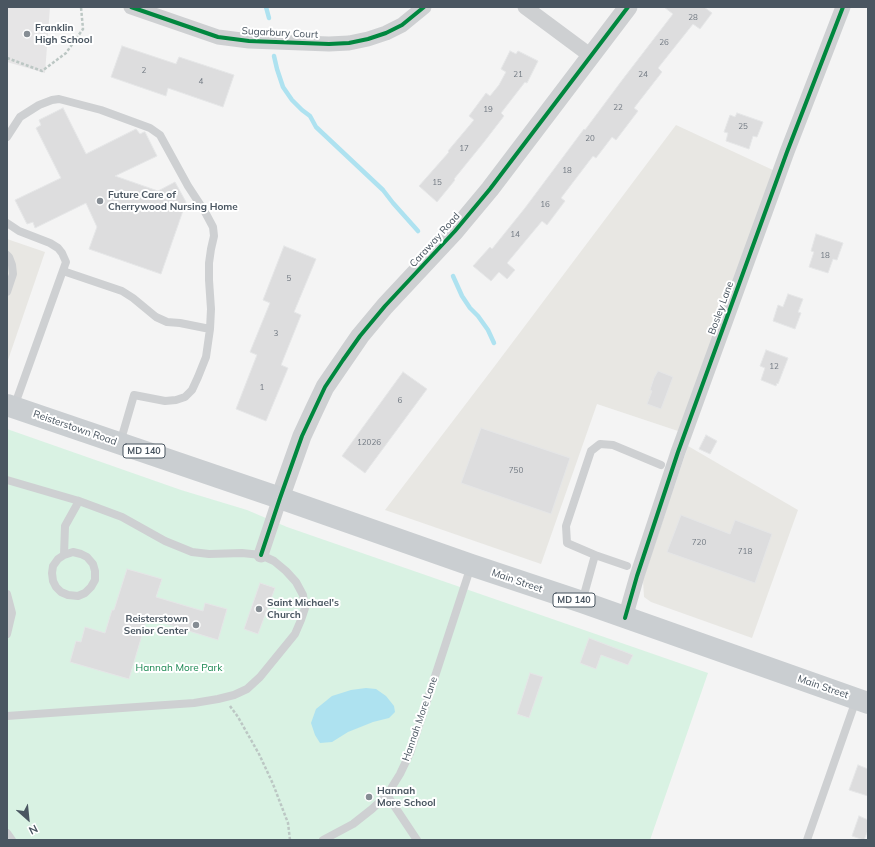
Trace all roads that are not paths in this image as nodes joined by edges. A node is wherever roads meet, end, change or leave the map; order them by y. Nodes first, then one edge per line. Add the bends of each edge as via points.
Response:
1 (131, 7) edge
2 (424, 7) edge
3 (525, 7) edge
4 (628, 7) edge
5 (843, 7) edge
6 (590, 56) junction
7 (7, 137) edge
8 (7, 223) edge
9 (7, 255) edge
10 (63, 271) junction
11 (7, 292) edge
12 (210, 330) junction
13 (10, 406) edge
14 (120, 443) junction
15 (661, 465) dead end
16 (7, 480) edge
17 (280, 498) junction
18 (79, 501) junction
19 (64, 555) junction
20 (261, 555) junction
21 (595, 555) junction
22 (471, 565) junction
23 (627, 566) dead end
24 (7, 594) edge
25 (582, 602) junction
26 (625, 618) junction
27 (7, 634) edge
28 (862, 701) edge
29 (7, 715) edge
30 (387, 796) junction
31 (7, 833) edge
32 (12, 840) edge
33 (323, 840) edge
34 (417, 840) edge
35 (807, 840) edge

1 - 2 street, Sugarbury Court via 218,37 249,41 329,44 349,43 386,33 402,25
3 - 6 street
4 - 6 street, Caraway Road
5 - 26 street, Bosley Lane via 787,152 678,452
6 - 17 street, Caraway Road via 490,189 360,336 325,388 315,408
7 - 12 lane via 20,117 39,105 59,99 101,110 150,128 160,135 213,227 209,263 212,309
8 - 10 lane via 58,248 66,262
9 - 11 lane via 12,264 13,274
10 - 12 lane via 122,291 156,317 167,322
10 - 13 lane
12 - 14 lane via 206,357 192,390 185,397 165,401 134,395
13 - 14 main road, Reisterstown Road / MD 140
14 - 17 main road, Reisterstown Road / MD 140
15 - 21 lane via 613,445 600,444 591,451 566,526 567,543
16 - 18 lane
17 - 20 street
17 - 22 main road, Main Street / MD 140
18 - 19 lane via 65,526
18 - 20 lane via 122,517 165,541 192,552
19 - 19 lane via 54,566 52,574 56,587 68,595 78,596 85,593 95,580 93,564 81,554 73,552
20 - 29 lane via 274,561 296,582 303,595 305,608 295,634 260,678 247,689 224,698 194,703
21 - 23 lane
21 - 25 lane
22 - 25 main road, Main Street / MD 140
22 - 30 lane, Hannah More Lane via 410,753
24 - 27 lane via 12,613
25 - 26 main road, Main Street / MD 140
26 - 28 main road, Main Street / MD 140
28 - 35 lane
30 - 33 lane, Hannah More Lane via 353,824
30 - 34 lane
31 - 32 lane

